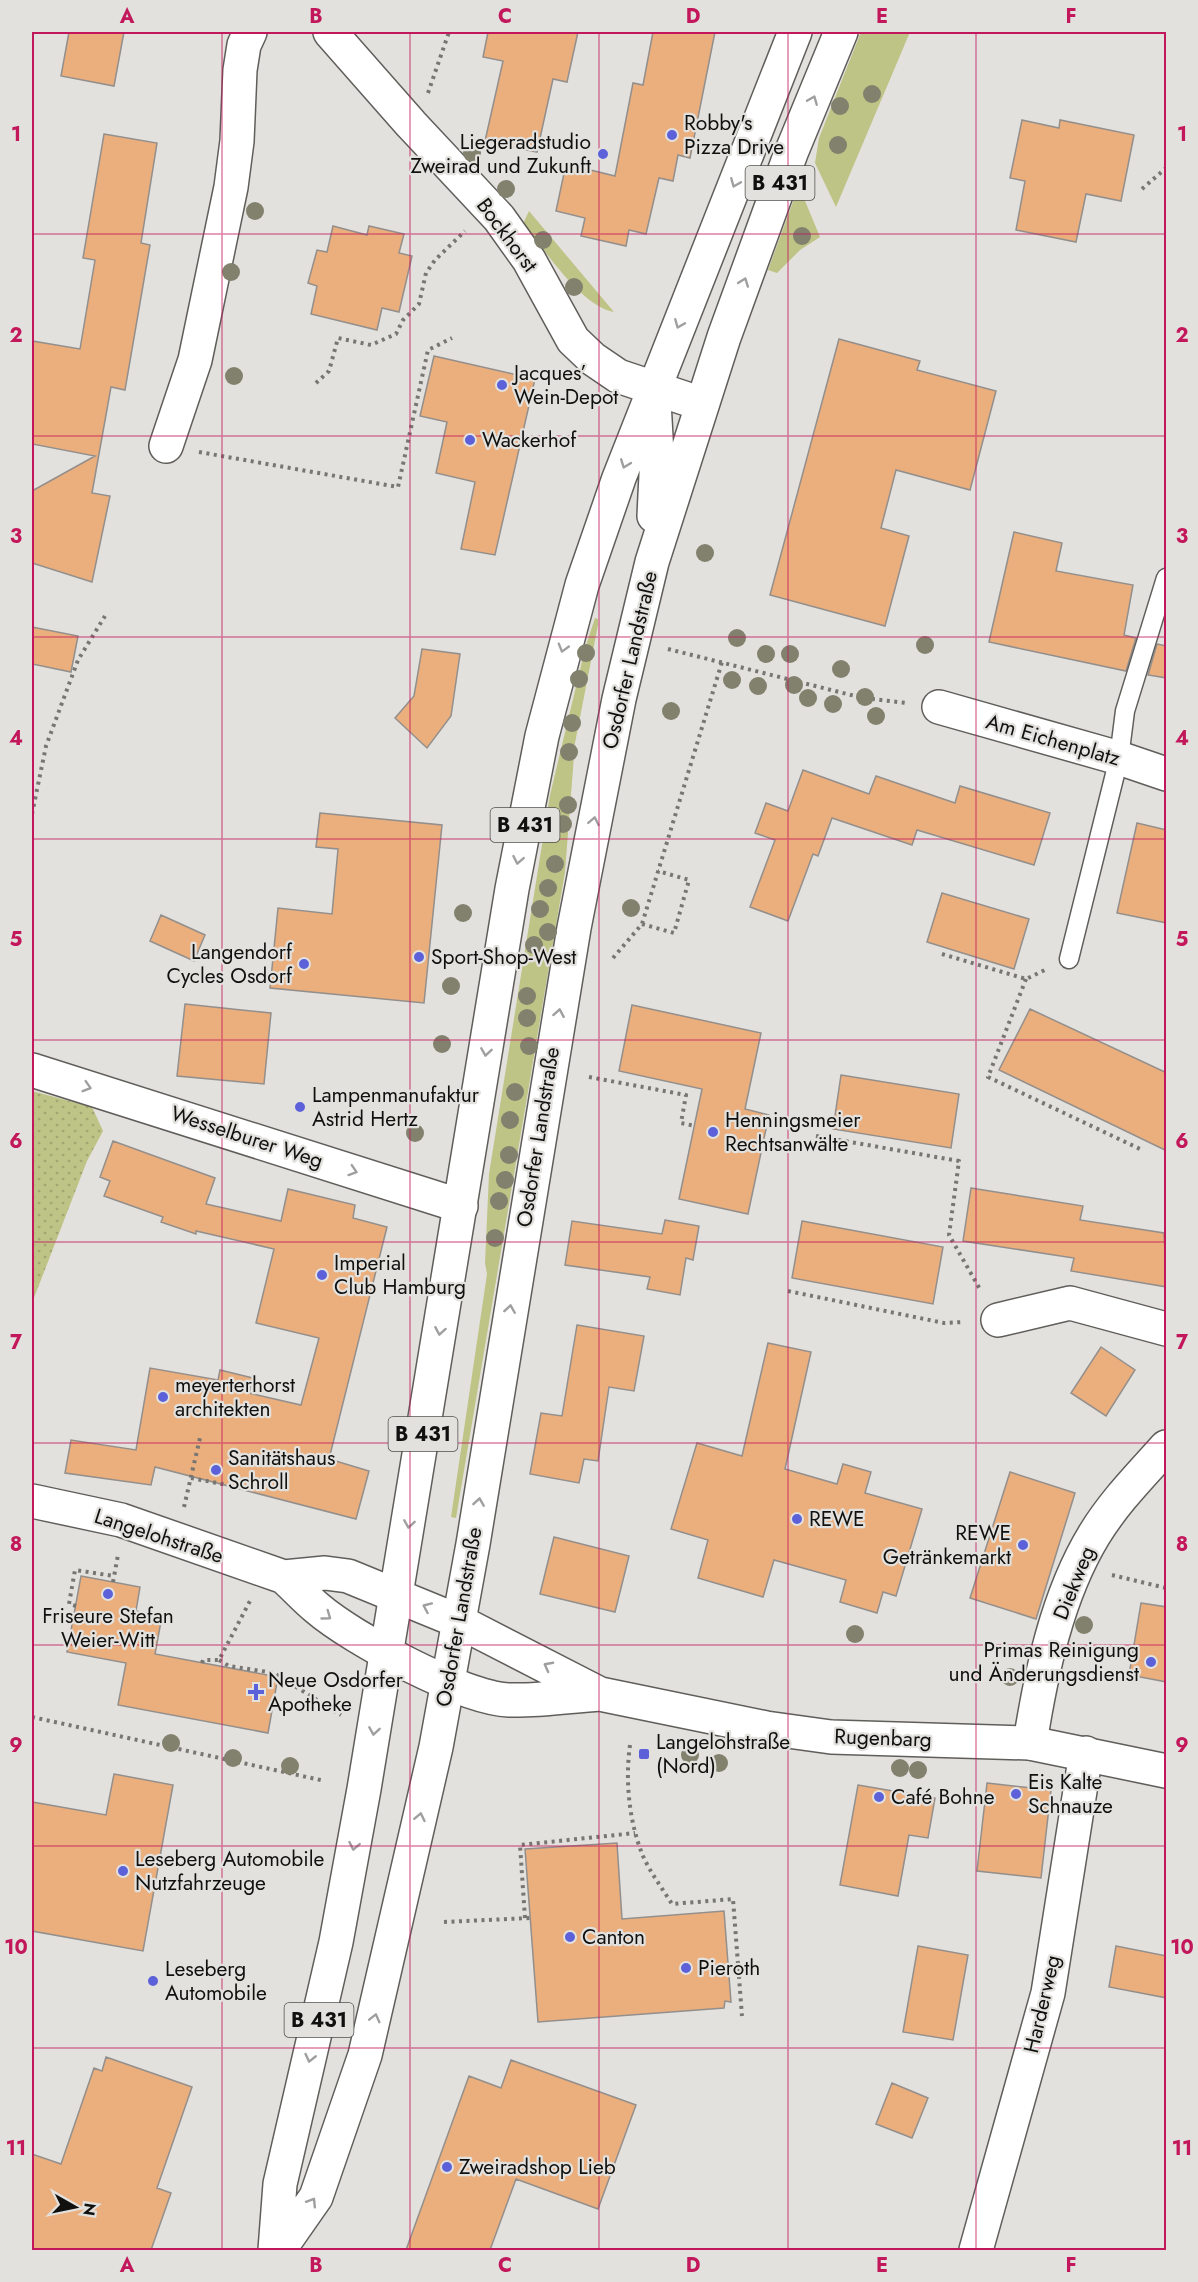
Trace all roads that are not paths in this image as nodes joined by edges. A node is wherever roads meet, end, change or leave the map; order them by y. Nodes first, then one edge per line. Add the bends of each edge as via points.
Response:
1 (250, 32) edge
2 (330, 32) edge
3 (795, 32) edge
4 (841, 32) edge
5 (653, 389) junction
6 (702, 404) junction
7 (166, 446) road end
8 (652, 562) junction
9 (1167, 578) edge
10 (939, 707) road end
11 (1119, 758) junction
12 (1167, 774) edge
13 (1069, 958) road end
14 (32, 1070) edge
15 (461, 1206) junction
16 (998, 1320) road end
17 (1167, 1329) edge
18 (1167, 1447) edge
19 (32, 1501) edge
20 (275, 1574) junction
21 (396, 1594) junction
22 (459, 1621) junction
23 (387, 1652) junction
24 (448, 1682) junction
25 (600, 1694) junction
26 (1030, 1743) junction
27 (1086, 1753) junction
28 (1167, 1771) edge
29 (277, 2250) edge
30 (976, 2250) edge

1 - 7 main road via 240,70 231,186 195,360
2 - 5 main road, Bockhorst via 499,219 530,260 573,340 618,376
3 -> 5 main road, Osdorfer Landstraße / B 431
6 -> 4 main road, Osdorfer Landstraße / B 431 via 791,153
5 - 6 main road, Bockhorst
5 - 8 main road via 657,454
5 -> 15 main road, Osdorfer Landstraße / B 431 via 582,585 542,736 512,889
6 - 8 main road, Osdorfer Landstraße / B 431
22 -> 8 main road, Osdorfer Landstraße / B 431 via 574,928 615,720
9 - 11 lane via 1125,711
10 - 11 main road, Am Eichenplatz
11 - 12 main road, Am Eichenplatz
11 - 13 lane
14 -> 15 main road, Wesselburer Weg
15 -> 21 main road, Osdorfer Landstraße / B 431
16 - 17 main road via 1070,1303
18 - 26 main road, Diekweg via 1116,1503 1076,1567 1038,1693
19 - 20 main road, Langelohstraße via 121,1520
20 - 21 main road, Langelohstraße via 348,1576
20 -> 23 main road, Langelohstraße via 318,1609
22 -> 21 main road, Langelohstraße
21 - 23 main road, Osdorfer Landstraße / B 431
22 - 24 main road, Osdorfer Landstraße / B 431
25 -> 22 main road, Rugenbarg
23 - 24 main road, Langelohstraße
23 -> 29 main road, Osdorfer Landstraße / B 431 via 336,1942 280,2184
24 - 25 main road, Rugenbarg via 508,1700
29 -> 24 main road, Osdorfer Landstraße / B 431 via 316,2197 365,2055
25 - 26 main road, Rugenbarg via 766,1728 831,1737
26 - 27 main road, Rugenbarg
27 - 28 main road, Rugenbarg
27 - 30 main road, Harderweg via 1048,1993

